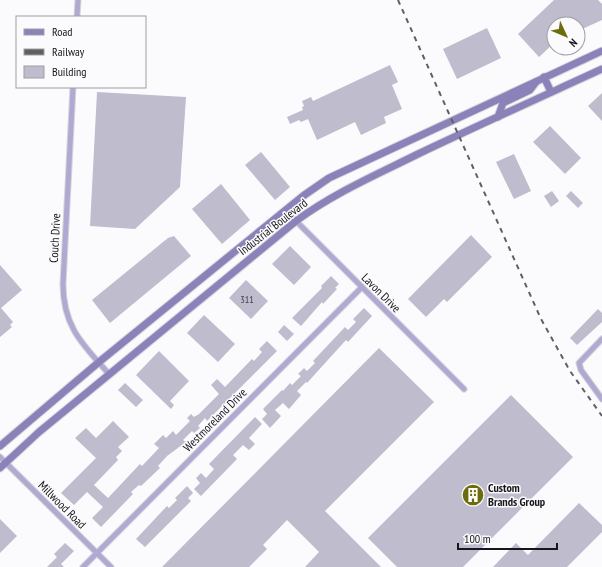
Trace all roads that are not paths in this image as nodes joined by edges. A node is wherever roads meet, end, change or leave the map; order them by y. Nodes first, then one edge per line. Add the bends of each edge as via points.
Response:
1 (78, 0) edge
2 (77, 16) edge
3 (602, 51) edge
4 (602, 69) edge
5 (541, 78) junction
6 (73, 88) edge
7 (551, 92) junction
8 (498, 117) junction
9 (285, 210) junction
10 (296, 221) junction
11 (362, 287) junction
12 (602, 339) edge
13 (99, 362) junction
14 (110, 374) junction
15 (464, 389) dead end
16 (602, 399) edge
17 (0, 446) edge
18 (0, 456) edge
19 (6, 462) junction
20 (0, 468) edge
21 (97, 553) junction
22 (83, 567) edge
23 (111, 567) edge

1 - 2 street
3 - 5 main road, Industrial Boulevard
4 - 7 main road, Industrial Boulevard
5 - 7 main road
5 - 8 main road via 530,90 503,103
5 - 9 main road, Industrial Boulevard via 329,178
6 - 13 street, Couch Drive via 63,297 66,316 72,330
7 - 8 main road, Industrial Boulevard
8 - 10 main road, Industrial Boulevard via 351,186
9 - 10 street, Lavon Drive
9 - 13 main road, Industrial Boulevard
10 - 11 street, Lavon Drive
10 - 14 main road, Industrial Boulevard
11 - 15 street, Lavon Drive
11 - 21 street, Westmoreland Drive
12 - 16 street via 579,363 581,370
13 - 14 street, Couch Drive
13 - 17 main road, Industrial Boulevard
14 - 19 main road, Industrial Boulevard
18 - 19 street, Millwood Road
19 - 20 main road, Industrial Boulevard
19 - 21 street, Millwood Road
21 - 22 street, Westmoreland Drive
21 - 23 street, Millwood Road

